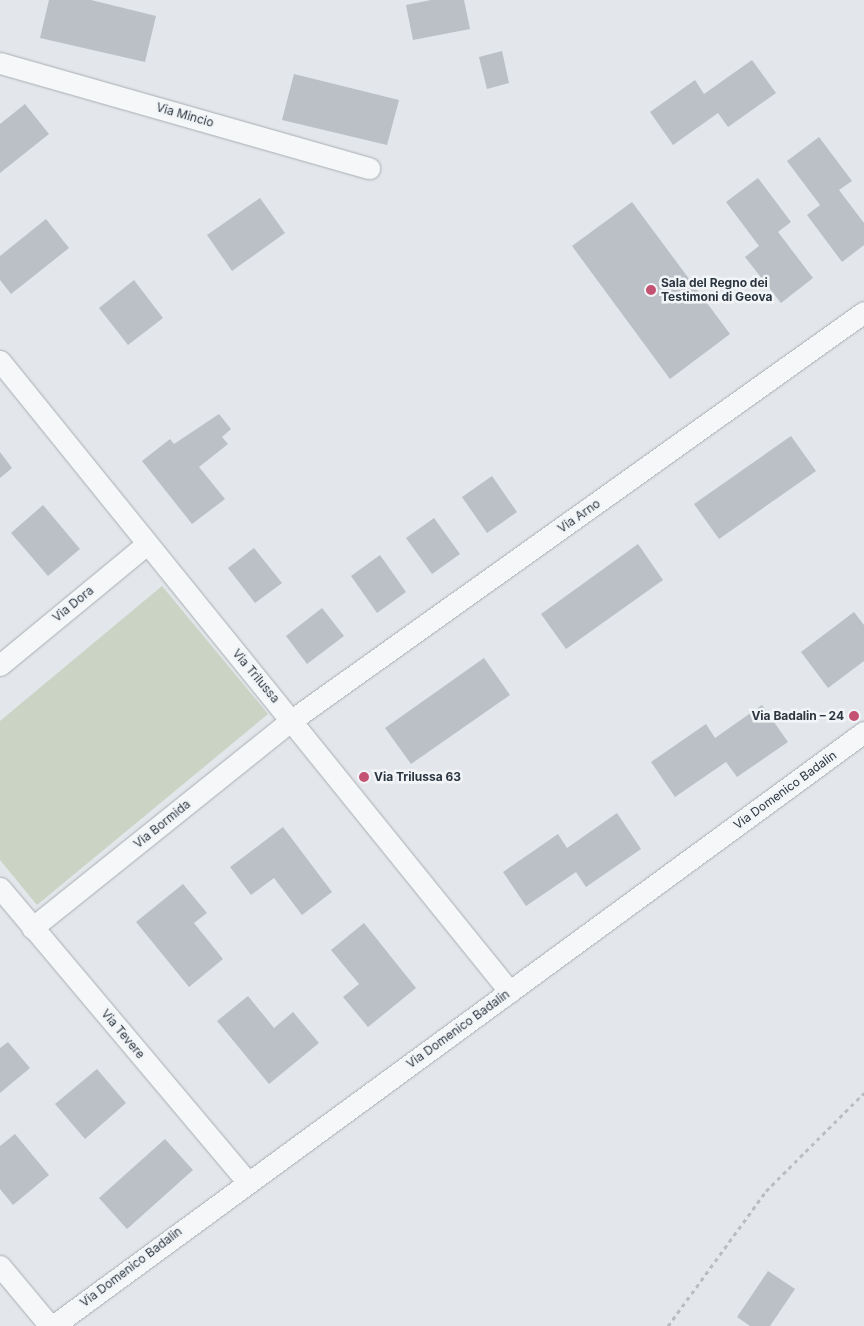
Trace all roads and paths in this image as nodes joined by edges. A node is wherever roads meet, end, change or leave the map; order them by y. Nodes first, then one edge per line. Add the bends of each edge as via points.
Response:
1 (0, 63) edge
2 (369, 168) dead end
3 (864, 312) edge
4 (0, 361) edge
5 (147, 544) junction
6 (0, 665) edge
7 (292, 720) junction
8 (864, 732) edge
9 (0, 888) edge
10 (32, 928) junction
11 (510, 992) junction
12 (864, 1093) edge
13 (246, 1180) junction
14 (0, 1266) edge
15 (52, 1326) edge
16 (668, 1326) edge

1 - 2 street, Via Mincio
3 - 7 street, Via Arno
4 - 5 street, Via Trilussa
5 - 6 street, Via Dora
5 - 7 street, Via Trilussa
7 - 10 street, Via Bormida
7 - 11 street, Via Trilussa
8 - 11 street, Via Domenico Badalin
9 - 10 street, Via Tevere
10 - 13 street, Via Tevere
11 - 13 street, Via Domenico Badalin
12 - 16 path via 766,1192
13 - 15 street, Via Domenico Badalin
14 - 15 street

